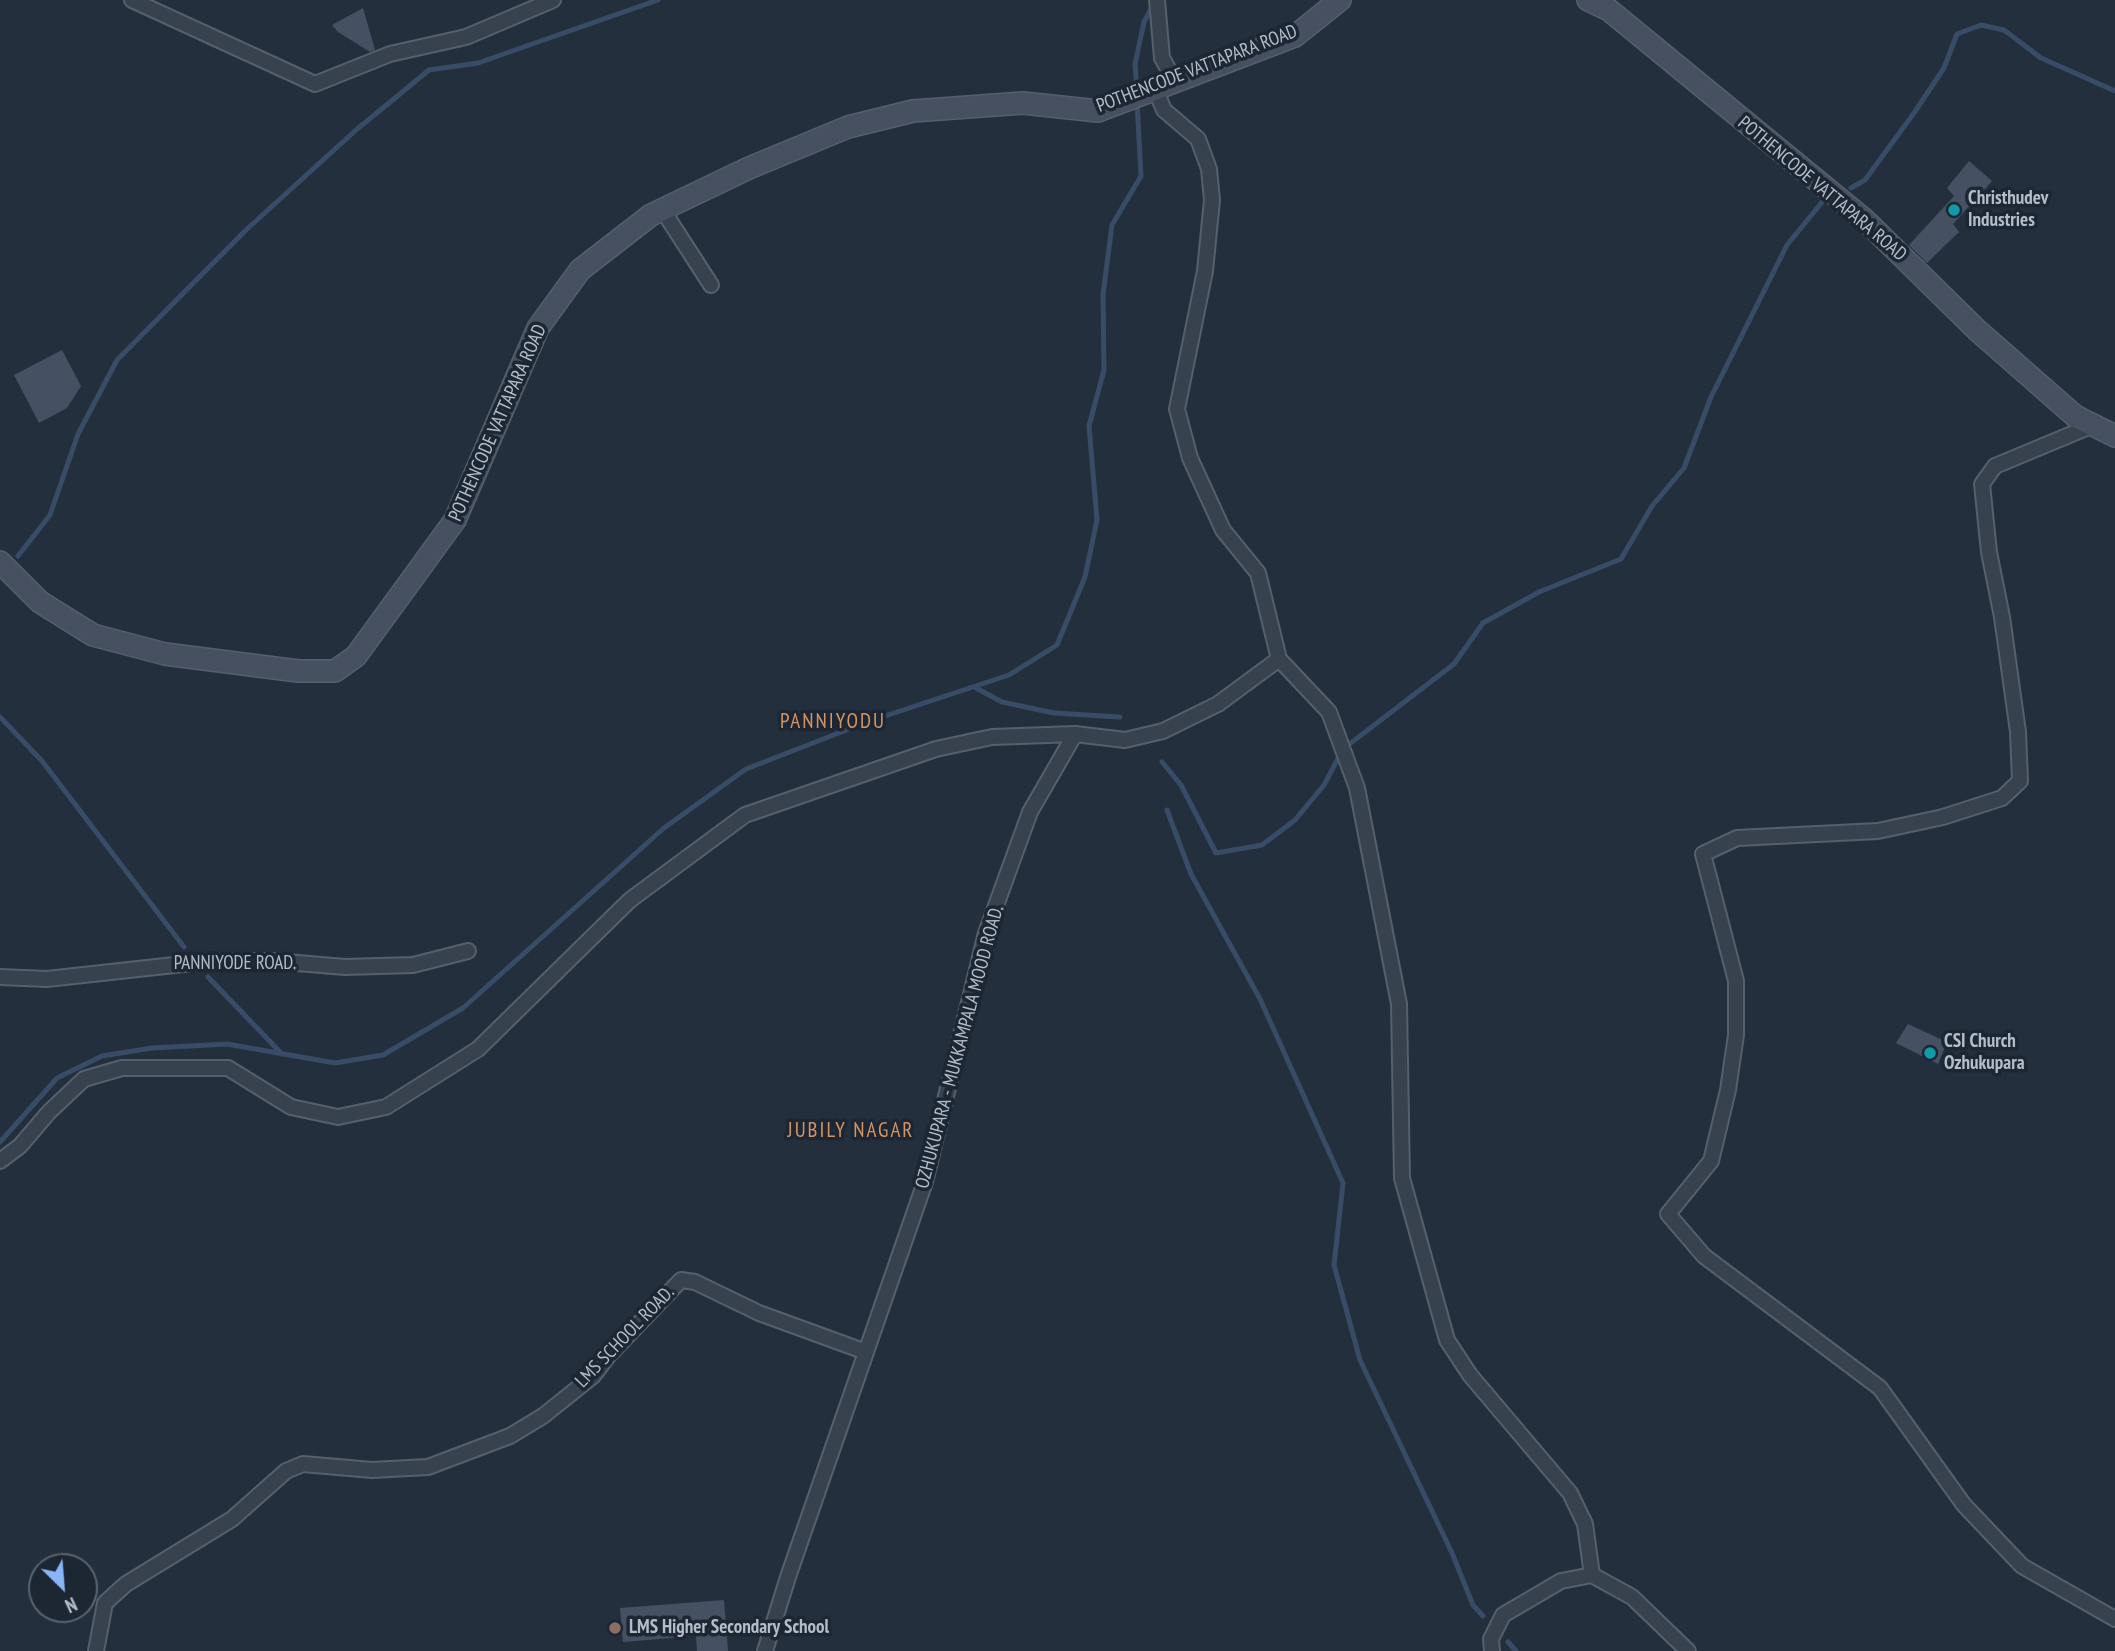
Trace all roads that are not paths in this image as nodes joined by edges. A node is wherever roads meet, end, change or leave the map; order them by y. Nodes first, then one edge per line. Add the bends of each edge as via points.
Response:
1 (132, 0) edge
2 (553, 0) edge
3 (1157, 0) edge
4 (1340, 0) edge
5 (1588, 0) edge
6 (1175, 81) junction
7 (1149, 91) junction
8 (662, 209) junction
9 (711, 285) dead end
10 (2091, 426) junction
11 (2115, 436) edge
12 (0, 562) edge
13 (1279, 660) junction
14 (1075, 734) junction
15 (468, 951) dead end
16 (0, 977) edge
17 (0, 1161) edge
18 (866, 1352) junction
19 (1592, 1575) junction
20 (2115, 1619) edge
21 (96, 1651) edge
22 (765, 1651) edge
23 (1492, 1651) edge
24 (1688, 1651) edge

1 - 2 street via 315,84 390,54 466,37
3 - 6 street via 1162,58
4 - 6 main road, POTHENCODE VATTAPARA ROAD via 1295,36
5 - 10 main road, POTHENCODE VATTAPARA ROAD via 1609,10 1865,220 1977,330
6 - 7 main road, POTHENCODE VATTAPARA ROAD
7 - 8 main road, POTHENCODE VATTAPARA ROAD via 1098,111 1023,103 913,111 848,127
7 - 13 street via 1198,139 1209,169 1212,201 1205,271 1177,409 1190,458 1223,530 1258,573
8 - 9 street
8 - 12 main road, POTHENCODE VATTAPARA ROAD via 580,270 538,328 455,520 364,647 335,671 298,671 164,654 93,635 40,603
10 - 11 main road, POTHENCODE VATTAPARA ROAD
10 - 20 street via 1995,466 1982,484 2018,732 2020,781 2002,798 1943,817 1878,831 1737,838 1703,854 1736,981 1737,1035 1711,1161 1668,1214 1704,1256 1880,1388 1964,1505 2022,1566
13 - 14 street via 1218,704 1163,731 1125,740
13 - 19 street via 1329,712 1357,788 1399,1004 1402,1178 1447,1340 1470,1375 1570,1493 1585,1524
14 - 17 street via 992,737 936,749 745,815 630,900 478,1049 386,1107 338,1117 291,1107 229,1068 122,1068 84,1079
14 - 18 street, OZHUKUPARA - MUKKAMPALA MOOD ROAD. via 1030,811 986,933 925,1182
15 - 16 street, PANNIYODE ROAD. via 412,965 211,961 47,979
18 - 21 street, LMS SCHOOL ROAD. via 681,1280 593,1376 510,1436 428,1467 372,1470 303,1464 286,1471 232,1519 126,1584 105,1603
18 - 22 street, OZHUKUPARA - MUKKAMPALA MOOD ROAD.
19 - 23 street via 1561,1581 1503,1615 1491,1639
19 - 24 street via 1632,1597

